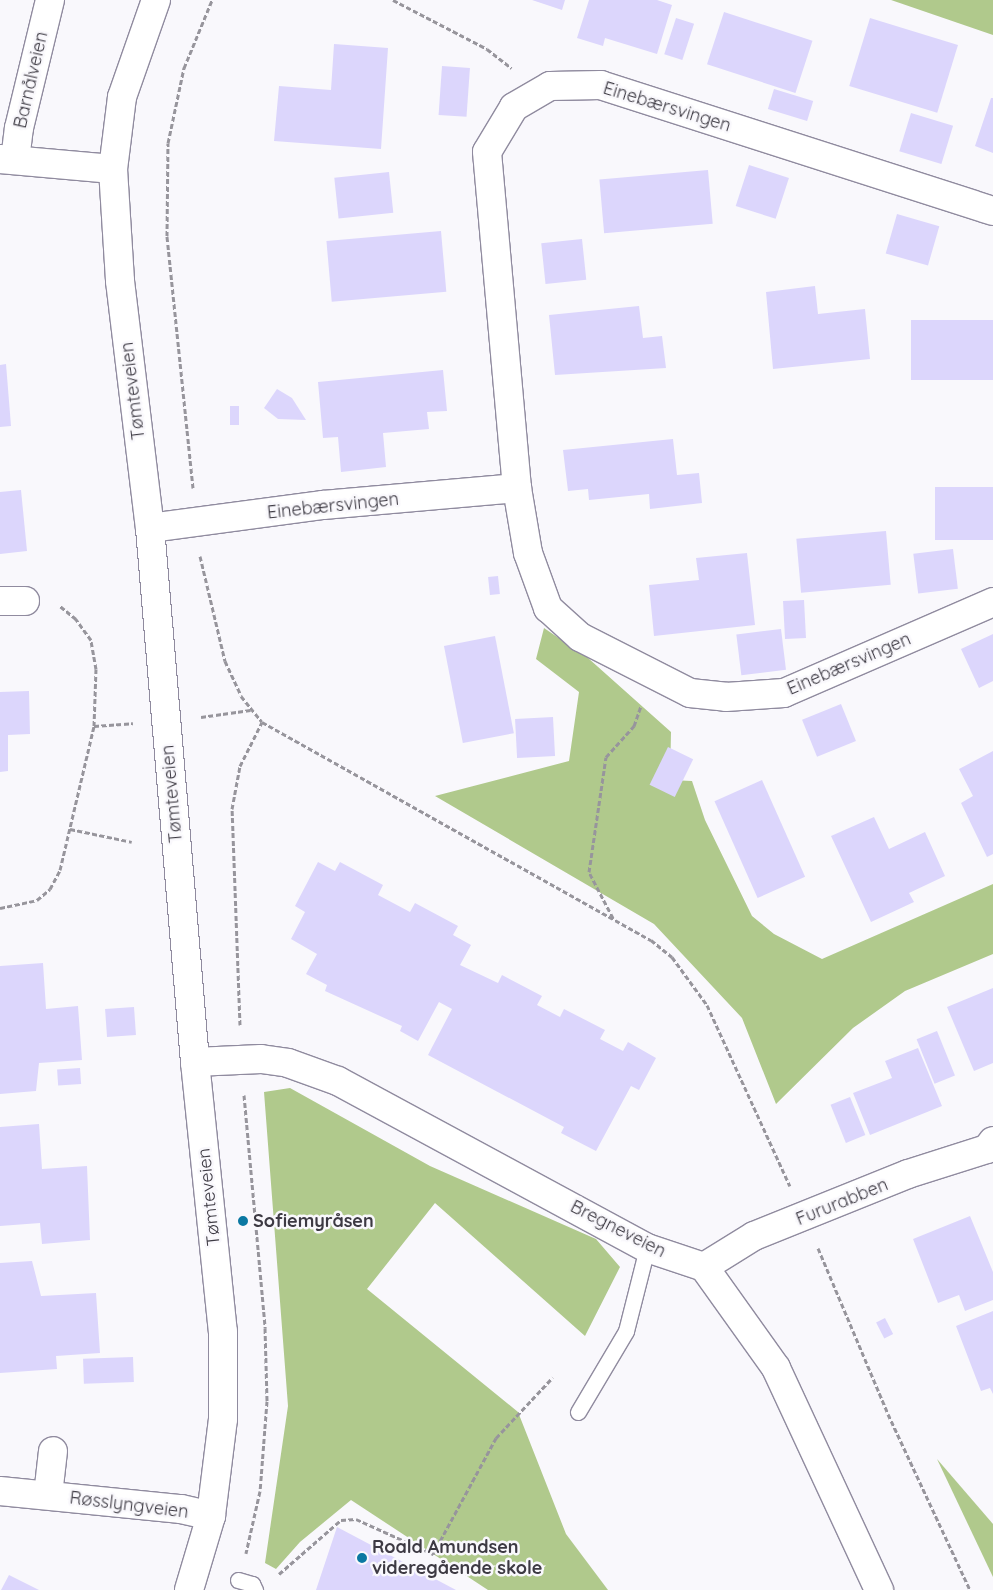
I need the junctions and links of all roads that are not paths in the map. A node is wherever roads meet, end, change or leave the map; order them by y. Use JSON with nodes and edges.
{"nodes":[{"id":1,"x":50,"y":0,"type":"edge"},
{"id":2,"x":156,"y":0,"type":"edge"},
{"id":3,"x":7,"y":160,"type":"edge"},
{"id":4,"x":113,"y":169,"type":"junction"},
{"id":5,"x":993,"y":211,"type":"edge"},
{"id":6,"x":517,"y":488,"type":"junction"},
{"id":7,"x":150,"y":528,"type":"junction"},
{"id":8,"x":993,"y":602,"type":"edge"},
{"id":9,"x":195,"y":1062,"type":"junction"},
{"id":10,"x":991,"y":1151,"type":"edge"},
{"id":11,"x":647,"y":1248,"type":"junction"},
{"id":12,"x":704,"y":1268,"type":"junction"},
{"id":13,"x":578,"y":1412,"type":"dead end"},
{"id":14,"x":53,"y":1451,"type":"dead end"},
{"id":15,"x":0,"y":1491,"type":"edge"},
{"id":16,"x":48,"y":1495,"type":"junction"},
{"id":17,"x":211,"y":1516,"type":"junction"},
{"id":18,"x":238,"y":1580,"type":"dead end"},
{"id":19,"x":188,"y":1590,"type":"edge"},
{"id":20,"x":255,"y":1590,"type":"edge"},
{"id":21,"x":880,"y":1590,"type":"edge"}],
"edges":[{"from":1,"to":3,"type":"street","name":"Barnålveien"},
{"from":2,"to":4,"type":"street","name":"Tømteveien"},
{"from":3,"to":4,"type":"street","name":"Barnålveien"},
{"from":4,"to":7,"type":"street","name":"Tømteveien"},
{"from":5,"to":6,"type":"street","name":"Einebærsvingen"},
{"from":6,"to":7,"type":"street","name":"Einebærsvingen"},
{"from":6,"to":8,"type":"street","name":"Einebærsvingen"},
{"from":7,"to":9,"type":"street","name":"Tømteveien"},
{"from":9,"to":11,"type":"street","name":"Bregneveien"},
{"from":9,"to":17,"type":"street","name":"Tømteveien"},
{"from":10,"to":12,"type":"street","name":"Fururabben"},
{"from":11,"to":12,"type":"street","name":"Bregneveien"},
{"from":11,"to":13,"type":"lane"},
{"from":12,"to":21,"type":"street"},
{"from":14,"to":16,"type":"street","name":"Røsslyngveien"},
{"from":15,"to":16,"type":"street","name":"Røsslyngveien"},
{"from":16,"to":17,"type":"street","name":"Røsslyngveien"},
{"from":17,"to":19,"type":"street","name":"Tømteveien"},
{"from":18,"to":20,"type":"lane"}]}
